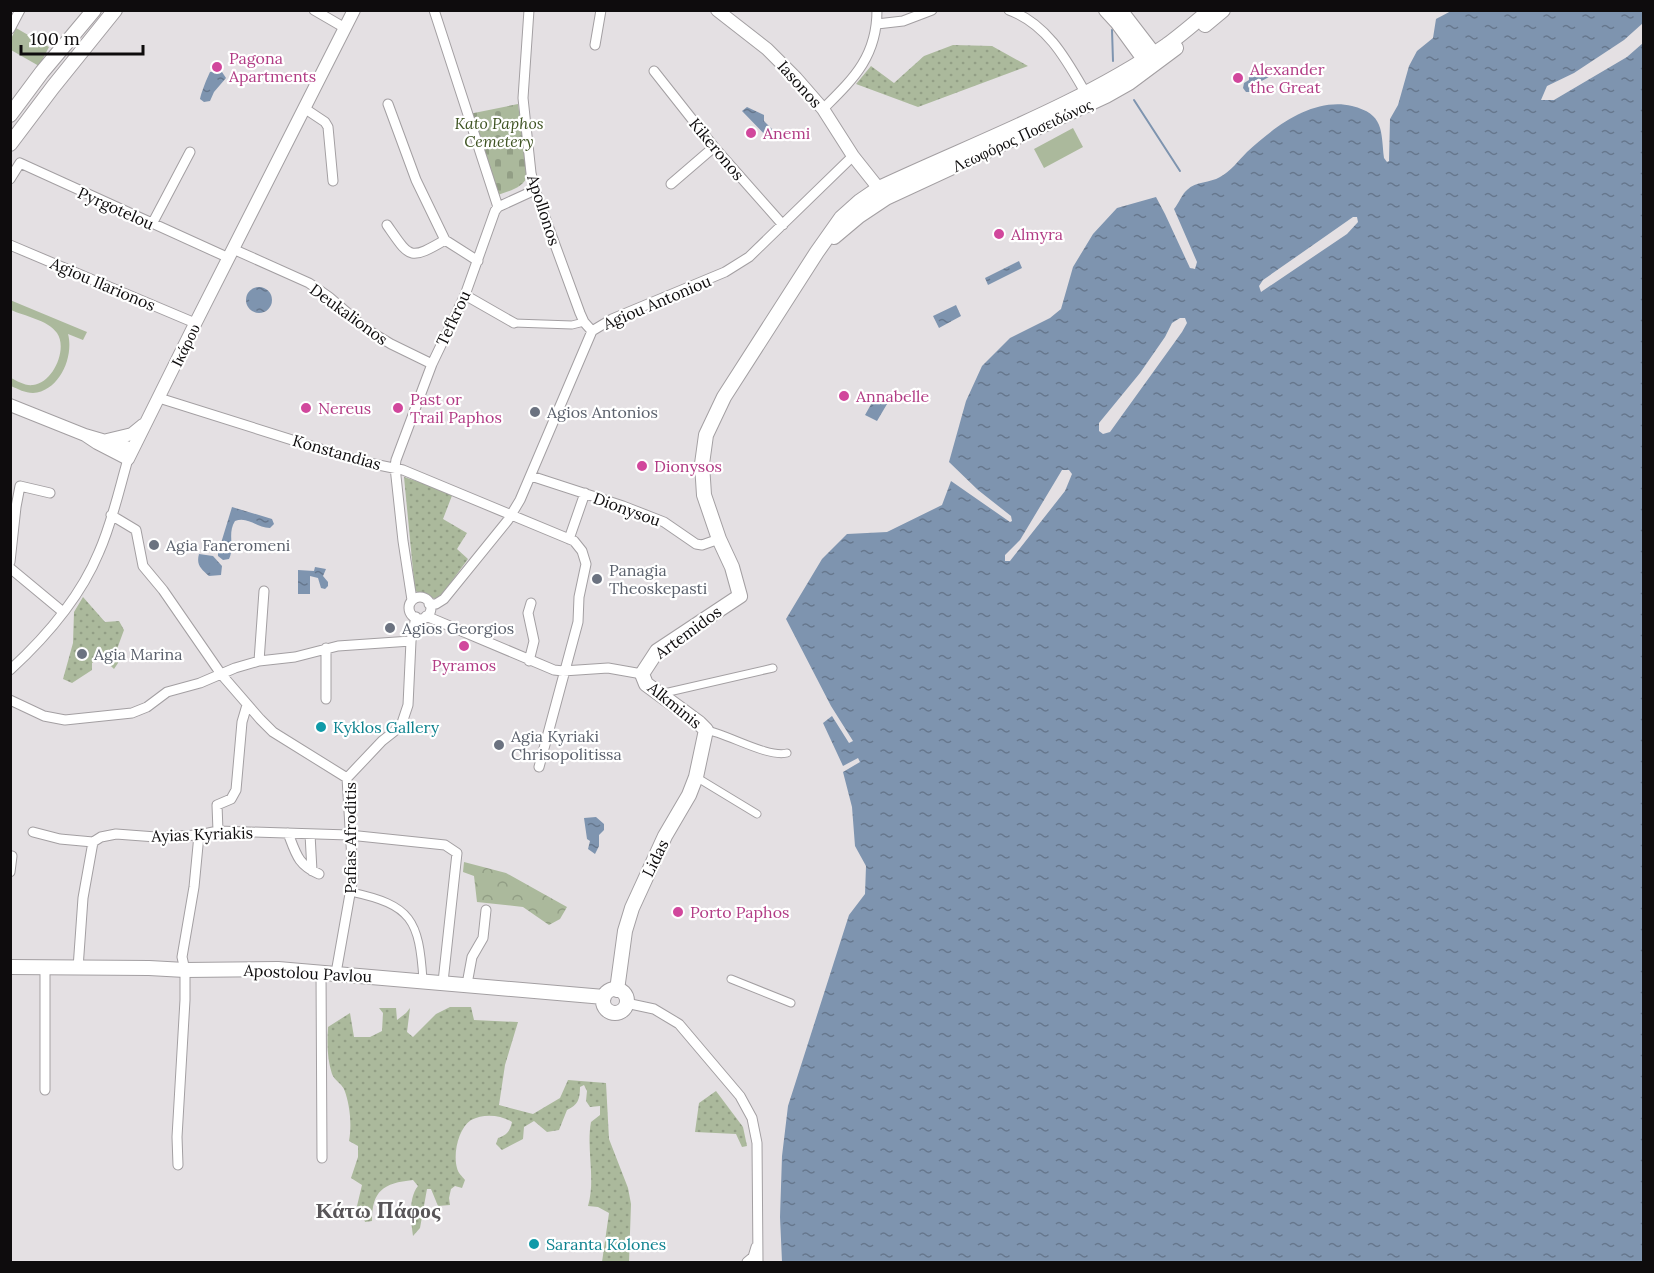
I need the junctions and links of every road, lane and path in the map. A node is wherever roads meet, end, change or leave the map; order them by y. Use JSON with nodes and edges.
{"nodes":[{"id":1,"x":20,"y":10,"type":"edge"},
{"id":2,"x":94,"y":10,"type":"edge"},
{"id":3,"x":115,"y":10,"type":"edge"},
{"id":4,"x":314,"y":10,"type":"edge"},
{"id":5,"x":354,"y":10,"type":"edge"},
{"id":6,"x":434,"y":10,"type":"edge"},
{"id":7,"x":528,"y":10,"type":"edge"},
{"id":8,"x":601,"y":10,"type":"edge"},
{"id":9,"x":717,"y":10,"type":"edge"},
{"id":10,"x":877,"y":10,"type":"edge"},
{"id":11,"x":932,"y":10,"type":"edge"},
{"id":12,"x":1009,"y":10,"type":"edge"},
{"id":13,"x":1106,"y":10,"type":"edge"},
{"id":14,"x":1120,"y":10,"type":"edge"},
{"id":15,"x":1210,"y":10,"type":"edge"},
{"id":16,"x":1223,"y":10,"type":"edge"},
{"id":17,"x":877,"y":24,"type":"junction"},
{"id":18,"x":345,"y":28,"type":"junction"},
{"id":19,"x":10,"y":29,"type":"edge"},
{"id":20,"x":595,"y":45,"type":"dead end"},
{"id":21,"x":1152,"y":60,"type":"junction"},
{"id":22,"x":654,"y":71,"type":"dead end"},
{"id":23,"x":1085,"y":92,"type":"junction"},
{"id":24,"x":388,"y":104,"type":"dead end"},
{"id":25,"x":304,"y":108,"type":"junction"},
{"id":26,"x":823,"y":109,"type":"junction"},
{"id":27,"x":10,"y":115,"type":"edge"},
{"id":28,"x":10,"y":144,"type":"edge"},
{"id":29,"x":714,"y":147,"type":"junction"},
{"id":30,"x":190,"y":152,"type":"dead end"},
{"id":31,"x":853,"y":156,"type":"junction"},
{"id":32,"x":10,"y":179,"type":"edge"},
{"id":33,"x":333,"y":181,"type":"dead end"},
{"id":34,"x":671,"y":184,"type":"dead end"},
{"id":35,"x":535,"y":190,"type":"junction"},
{"id":36,"x":879,"y":195,"type":"junction"},
{"id":37,"x":498,"y":207,"type":"junction"},
{"id":38,"x":152,"y":224,"type":"junction"},
{"id":39,"x":387,"y":225,"type":"dead end"},
{"id":40,"x":783,"y":225,"type":"junction"},
{"id":41,"x":445,"y":240,"type":"junction"},
{"id":42,"x":10,"y":245,"type":"edge"},
{"id":43,"x":231,"y":253,"type":"junction"},
{"id":44,"x":478,"y":261,"type":"junction"},
{"id":45,"x":465,"y":295,"type":"junction"},
{"id":46,"x":584,"y":322,"type":"junction"},
{"id":47,"x":195,"y":323,"type":"junction"},
{"id":48,"x":514,"y":323,"type":"joint"},
{"id":49,"x":592,"y":331,"type":"junction"},
{"id":50,"x":432,"y":364,"type":"junction"},
{"id":51,"x":159,"y":398,"type":"junction"},
{"id":52,"x":10,"y":405,"type":"edge"},
{"id":53,"x":146,"y":423,"type":"junction"},
{"id":54,"x":86,"y":435,"type":"junction"},
{"id":55,"x":106,"y":440,"type":"junction"},
{"id":56,"x":131,"y":454,"type":"junction"},
{"id":57,"x":395,"y":467,"type":"junction"},
{"id":58,"x":531,"y":476,"type":"junction"},
{"id":59,"x":50,"y":493,"type":"dead end"},
{"id":60,"x":585,"y":493,"type":"junction"},
{"id":61,"x":111,"y":515,"type":"junction"},
{"id":62,"x":511,"y":515,"type":"junction"},
{"id":63,"x":569,"y":539,"type":"junction"},
{"id":64,"x":719,"y":539,"type":"junction"},
{"id":65,"x":10,"y":562,"type":"edge"},
{"id":66,"x":10,"y":568,"type":"edge"},
{"id":67,"x":264,"y":591,"type":"dead end"},
{"id":68,"x":740,"y":596,"type":"joint"},
{"id":69,"x":412,"y":600,"type":"junction"},
{"id":70,"x":531,"y":603,"type":"dead end"},
{"id":71,"x":429,"y":604,"type":"junction"},
{"id":72,"x":63,"y":612,"type":"junction"},
{"id":73,"x":426,"y":616,"type":"junction"},
{"id":74,"x":416,"y":617,"type":"junction"},
{"id":75,"x":411,"y":641,"type":"junction"},
{"id":76,"x":326,"y":648,"type":"junction"},
{"id":77,"x":259,"y":661,"type":"junction"},
{"id":78,"x":529,"y":661,"type":"junction"},
{"id":79,"x":773,"y":668,"type":"dead end"},
{"id":80,"x":10,"y":670,"type":"edge"},
{"id":81,"x":563,"y":671,"type":"junction"},
{"id":82,"x":221,"y":674,"type":"junction"},
{"id":83,"x":642,"y":674,"type":"junction"},
{"id":84,"x":660,"y":694,"type":"junction"},
{"id":85,"x":326,"y":699,"type":"dead end"},
{"id":86,"x":10,"y":700,"type":"edge"},
{"id":87,"x":247,"y":705,"type":"junction"},
{"id":88,"x":706,"y":730,"type":"junction"},
{"id":89,"x":787,"y":753,"type":"dead end"},
{"id":90,"x":539,"y":767,"type":"dead end"},
{"id":91,"x":696,"y":777,"type":"junction"},
{"id":92,"x":347,"y":778,"type":"junction"},
{"id":93,"x":757,"y":814,"type":"dead end"},
{"id":94,"x":218,"y":831,"type":"junction"},
{"id":95,"x":33,"y":832,"type":"dead end"},
{"id":96,"x":288,"y":833,"type":"junction"},
{"id":97,"x":310,"y":834,"type":"junction"},
{"id":98,"x":199,"y":835,"type":"junction"},
{"id":99,"x":349,"y":836,"type":"junction"},
{"id":100,"x":93,"y":842,"type":"junction"},
{"id":101,"x":12,"y":856,"type":"edge"},
{"id":102,"x":10,"y":872,"type":"edge"},
{"id":103,"x":351,"y":892,"type":"junction"},
{"id":104,"x":486,"y":910,"type":"dead end"},
{"id":105,"x":10,"y":967,"type":"edge"},
{"id":106,"x":45,"y":967,"type":"junction"},
{"id":107,"x":78,"y":968,"type":"junction"},
{"id":108,"x":184,"y":970,"type":"junction"},
{"id":109,"x":321,"y":971,"type":"junction"},
{"id":110,"x":336,"y":972,"type":"junction"},
{"id":111,"x":731,"y":979,"type":"dead end"},
{"id":112,"x":423,"y":980,"type":"junction"},
{"id":113,"x":443,"y":982,"type":"junction"},
{"id":114,"x":467,"y":984,"type":"junction"},
{"id":115,"x":617,"y":990,"type":"junction"},
{"id":116,"x":604,"y":997,"type":"junction"},
{"id":117,"x":626,"y":1003,"type":"junction"},
{"id":118,"x":791,"y":1003,"type":"dead end"},
{"id":119,"x":45,"y":1090,"type":"dead end"},
{"id":120,"x":322,"y":1158,"type":"dead end"},
{"id":121,"x":178,"y":1165,"type":"dead end"},
{"id":122,"x":759,"y":1242,"type":"junction"},
{"id":123,"x":747,"y":1263,"type":"edge"},
{"id":124,"x":758,"y":1263,"type":"edge"}],
"edges":[{"from":1,"to":19,"type":"street"},
{"from":2,"to":27,"type":"main road"},
{"from":3,"to":28,"type":"main road"},
{"from":4,"to":18,"type":"street"},
{"from":5,"to":18,"type":"street","name":"Ικάρου"},
{"from":6,"to":37,"type":"street"},
{"from":7,"to":35,"type":"street","name":"Apollonos"},
{"from":8,"to":20,"type":"street"},
{"from":9,"to":26,"type":"street","name":"Iasonos"},
{"from":10,"to":17,"type":"street"},
{"from":11,"to":17,"type":"street"},
{"from":12,"to":23,"type":"street"},
{"from":13,"to":21,"type":"main road"},
{"from":14,"to":21,"type":"main road"},
{"from":15,"to":21,"type":"main road","name":"Λεωφόρος Ποσειδώνος"},
{"from":16,"to":21,"type":"main road","name":"Λεωφόρος Ποσειδώνος"},
{"from":17,"to":26,"type":"street"},
{"from":18,"to":25,"type":"street","name":"Ικάρου"},
{"from":21,"to":23,"type":"main road","name":"Λεωφόρος Ποσειδώνος"},
{"from":21,"to":36,"type":"main road","name":"Λεωφόρος Ποσειδώνος"},
{"from":22,"to":29,"type":"street","name":"Kikeronos"},
{"from":23,"to":36,"type":"main road","name":"Λεωφόρος Ποσειδώνος"},
{"from":24,"to":41,"type":"street"},
{"from":25,"to":33,"type":"street"},
{"from":25,"to":43,"type":"street","name":"Ικάρου"},
{"from":26,"to":31,"type":"street","name":"Iasonos"},
{"from":29,"to":34,"type":"street"},
{"from":29,"to":40,"type":"street","name":"Kikeronos"},
{"from":30,"to":38,"type":"street"},
{"from":31,"to":36,"type":"street","name":"Iasonos"},
{"from":31,"to":40,"type":"street","name":"Agiou Antoniou"},
{"from":32,"to":38,"type":"street","name":"Pyrgotelou"},
{"from":35,"to":37,"type":"street"},
{"from":35,"to":46,"type":"street","name":"Apollonos"},
{"from":36,"to":64,"type":"main road","name":"Λεωφόρος Ποσειδώνος"},
{"from":37,"to":44,"type":"street","name":"Tefkrou"},
{"from":38,"to":43,"type":"street","name":"Pyrgotelou"},
{"from":39,"to":41,"type":"street"},
{"from":40,"to":49,"type":"street","name":"Agiou Antoniou"},
{"from":41,"to":44,"type":"street"},
{"from":42,"to":47,"type":"street","name":"Agiou Ilarionos"},
{"from":43,"to":47,"type":"street","name":"Ικάρου"},
{"from":43,"to":50,"type":"street","name":"Deukalionos"},
{"from":44,"to":45,"type":"street","name":"Tefkrou"},
{"from":45,"to":48,"type":"street"},
{"from":45,"to":50,"type":"street","name":"Tefkrou"},
{"from":46,"to":48,"type":"street"},
{"from":46,"to":49,"type":"street","name":"Apollonos"},
{"from":47,"to":51,"type":"street","name":"Ικάρου"},
{"from":49,"to":58,"type":"street","name":"Agiou Antoniou"},
{"from":50,"to":57,"type":"street","name":"Tefkrou"},
{"from":51,"to":53,"type":"street","name":"Ικάρου"},
{"from":51,"to":57,"type":"street","name":"Konstandias"},
{"from":52,"to":54,"type":"street"},
{"from":53,"to":55,"type":"street"},
{"from":53,"to":56,"type":"street","name":"Ικάρου"},
{"from":54,"to":55,"type":"street"},
{"from":54,"to":56,"type":"street"},
{"from":55,"to":56,"type":"street"},
{"from":56,"to":61,"type":"street","name":"Ικάρου"},
{"from":57,"to":62,"type":"street","name":"Konstandias"},
{"from":57,"to":69,"type":"street"},
{"from":58,"to":60,"type":"street","name":"Dionysou"},
{"from":58,"to":62,"type":"street","name":"Agiou Antoniou"},
{"from":59,"to":65,"type":"street"},
{"from":60,"to":63,"type":"street"},
{"from":60,"to":64,"type":"street","name":"Dionysou"},
{"from":61,"to":72,"type":"street","name":"Ικάρου"},
{"from":61,"to":82,"type":"street"},
{"from":62,"to":63,"type":"street","name":"Konstandias"},
{"from":62,"to":71,"type":"street","name":"Agiou Antoniou"},
{"from":63,"to":81,"type":"street"},
{"from":64,"to":68,"type":"main road","name":"Λεωφόρος Ποσειδώνος"},
{"from":66,"to":72,"type":"street"},
{"from":67,"to":77,"type":"street"},
{"from":68,"to":83,"type":"main road","name":"Artemidos"},
{"from":69,"to":71,"type":"street"},
{"from":69,"to":74,"type":"street"},
{"from":70,"to":78,"type":"street"},
{"from":71,"to":73,"type":"street"},
{"from":72,"to":80,"type":"street","name":"Ικάρου"},
{"from":73,"to":74,"type":"street"},
{"from":73,"to":78,"type":"street"},
{"from":74,"to":75,"type":"street","name":"Pafias Afroditis"},
{"from":75,"to":76,"type":"street"},
{"from":75,"to":92,"type":"street","name":"Pafias Afroditis"},
{"from":76,"to":77,"type":"street"},
{"from":76,"to":85,"type":"street"},
{"from":77,"to":82,"type":"street"},
{"from":78,"to":81,"type":"street"},
{"from":79,"to":84,"type":"street"},
{"from":81,"to":83,"type":"street","name":"Alkminis"},
{"from":81,"to":90,"type":"street"},
{"from":82,"to":86,"type":"street"},
{"from":82,"to":87,"type":"street"},
{"from":83,"to":84,"type":"main road","name":"Alkminis"},
{"from":84,"to":88,"type":"main road","name":"Alkminis"},
{"from":87,"to":92,"type":"street"},
{"from":87,"to":94,"type":"street"},
{"from":88,"to":89,"type":"street","name":"Alkminis"},
{"from":88,"to":91,"type":"main road","name":"Lidas"},
{"from":91,"to":93,"type":"street"},
{"from":91,"to":115,"type":"main road","name":"Lidas"},
{"from":92,"to":99,"type":"street","name":"Pafias Afroditis"},
{"from":94,"to":96,"type":"street","name":"Ayias Kyriakis"},
{"from":94,"to":98,"type":"street","name":"Ayias Kyriakis"},
{"from":95,"to":100,"type":"street","name":"Ayias Kyriakis"},
{"from":96,"to":97,"type":"street","name":"Ayias Kyriakis"},
{"from":96,"to":97,"type":"street"},
{"from":97,"to":99,"type":"street","name":"Ayias Kyriakis"},
{"from":98,"to":100,"type":"street","name":"Ayias Kyriakis"},
{"from":98,"to":108,"type":"street"},
{"from":99,"to":103,"type":"street","name":"Pafias Afroditis"},
{"from":99,"to":113,"type":"street","name":"Ayias Kyriakis"},
{"from":100,"to":107,"type":"street"},
{"from":101,"to":102,"type":"street"},
{"from":103,"to":110,"type":"street","name":"Pafias Afroditis"},
{"from":103,"to":112,"type":"street"},
{"from":104,"to":114,"type":"street"},
{"from":105,"to":106,"type":"main road","name":"Apostolou Pavlou"},
{"from":106,"to":107,"type":"main road","name":"Apostolou Pavlou"},
{"from":106,"to":119,"type":"street"},
{"from":107,"to":108,"type":"main road","name":"Apostolou Pavlou"},
{"from":108,"to":109,"type":"main road","name":"Apostolou Pavlou"},
{"from":108,"to":121,"type":"street"},
{"from":109,"to":110,"type":"main road","name":"Apostolou Pavlou"},
{"from":109,"to":120,"type":"street"},
{"from":110,"to":112,"type":"main road","name":"Apostolou Pavlou"},
{"from":111,"to":118,"type":"street"},
{"from":112,"to":113,"type":"main road","name":"Apostolou Pavlou"},
{"from":113,"to":114,"type":"main road","name":"Apostolou Pavlou"},
{"from":114,"to":116,"type":"main road","name":"Apostolou Pavlou"},
{"from":115,"to":116,"type":"main road"},
{"from":115,"to":117,"type":"main road"},
{"from":116,"to":117,"type":"main road"},
{"from":117,"to":122,"type":"street"},
{"from":122,"to":123,"type":"street"},
{"from":122,"to":124,"type":"street"}]}
